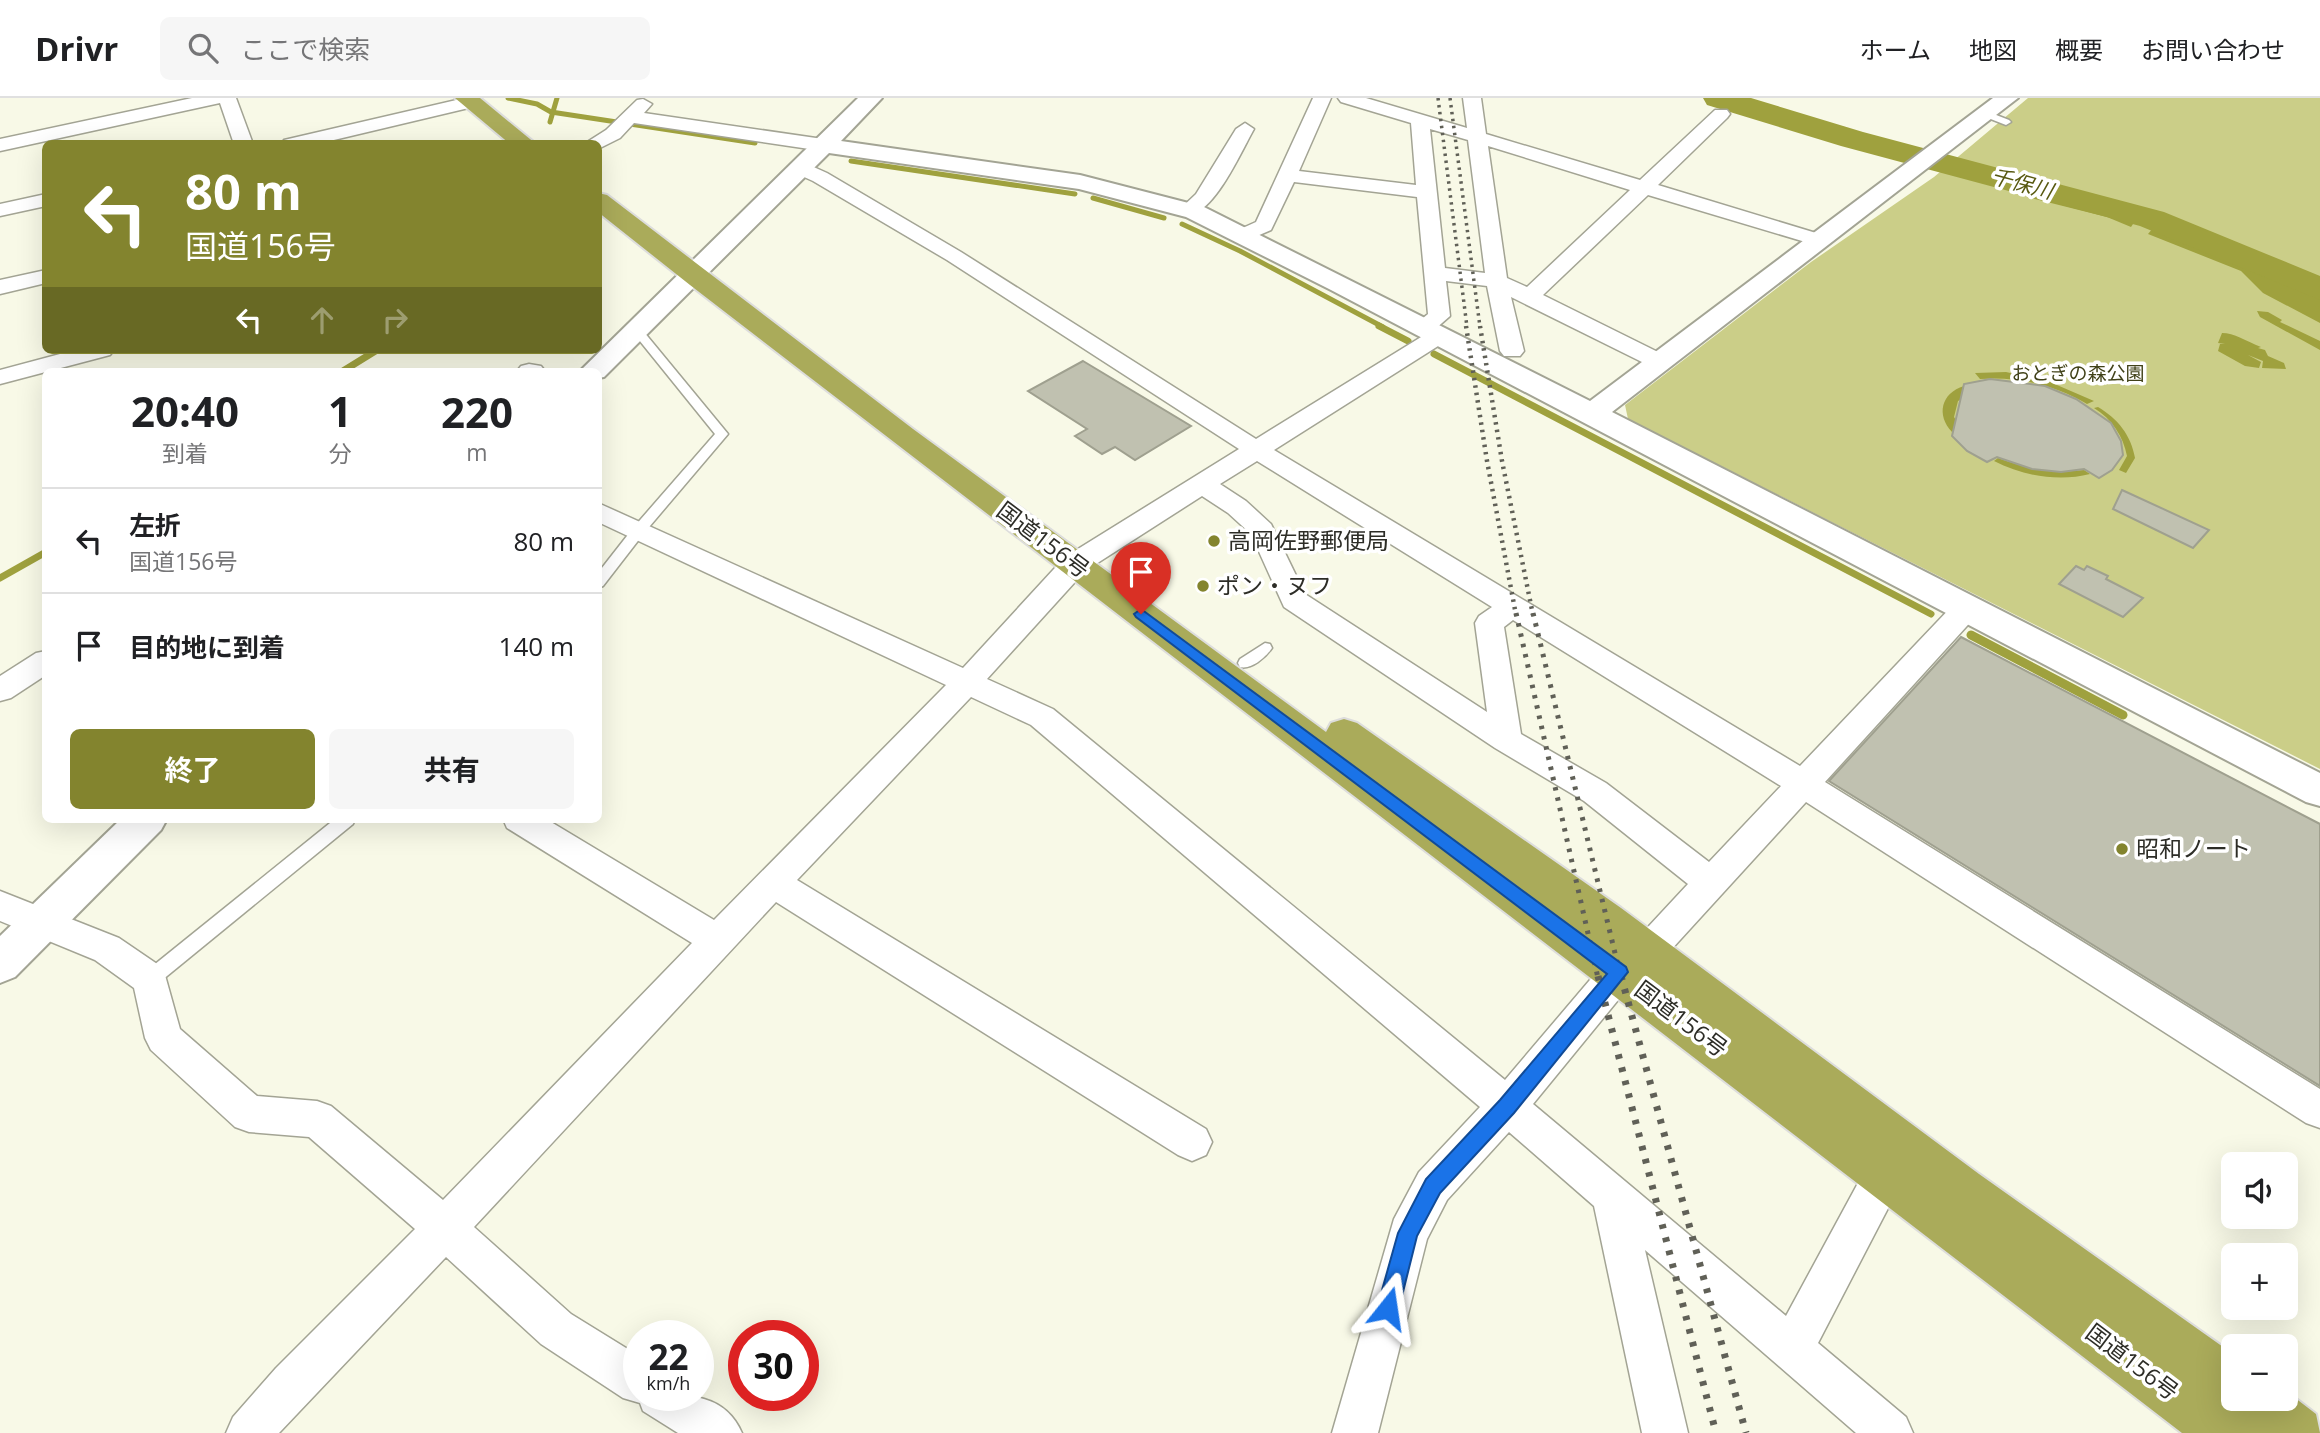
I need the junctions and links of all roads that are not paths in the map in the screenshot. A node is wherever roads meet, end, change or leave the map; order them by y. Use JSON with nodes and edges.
{"nodes":[{"id":1,"x":217,"y":98,"type":"edge"},
{"id":2,"x":227,"y":98,"type":"edge"},
{"id":3,"x":650,"y":98,"type":"edge"},
{"id":4,"x":871,"y":98,"type":"edge"},
{"id":5,"x":1322,"y":98,"type":"edge"},
{"id":6,"x":1348,"y":98,"type":"edge"},
{"id":7,"x":1472,"y":98,"type":"edge"},
{"id":8,"x":2007,"y":98,"type":"edge"},
{"id":9,"x":476,"y":99,"type":"edge"},
{"id":10,"x":1721,"y":114,"type":"dead end"},
{"id":11,"x":630,"y":117,"type":"junction"},
{"id":12,"x":1420,"y":119,"type":"junction"},
{"id":13,"x":1245,"y":129,"type":"dead end"},
{"id":14,"x":1476,"y":136,"type":"junction"},
{"id":15,"x":243,"y":140,"type":"edge"},
{"id":16,"x":307,"y":140,"type":"edge"},
{"id":17,"x":521,"y":140,"type":"edge"},
{"id":18,"x":542,"y":140,"type":"edge"},
{"id":19,"x":601,"y":140,"type":"edge"},
{"id":20,"x":0,"y":145,"type":"edge"},
{"id":21,"x":823,"y":145,"type":"junction"},
{"id":22,"x":800,"y":168,"type":"junction"},
{"id":23,"x":1287,"y":175,"type":"junction"},
{"id":24,"x":602,"y":181,"type":"edge"},
{"id":25,"x":1643,"y":188,"type":"junction"},
{"id":26,"x":1426,"y":192,"type":"junction"},
{"id":27,"x":42,"y":201,"type":"edge"},
{"id":28,"x":604,"y":210,"type":"edge"},
{"id":29,"x":0,"y":211,"type":"edge"},
{"id":30,"x":1188,"y":211,"type":"junction"},
{"id":31,"x":1243,"y":235,"type":"junction"},
{"id":32,"x":1819,"y":240,"type":"junction"},
{"id":33,"x":698,"y":267,"type":"junction"},
{"id":34,"x":1436,"y":274,"type":"junction"},
{"id":35,"x":42,"y":277,"type":"edge"},
{"id":36,"x":1497,"y":281,"type":"junction"},
{"id":37,"x":0,"y":287,"type":"edge"},
{"id":38,"x":1529,"y":297,"type":"junction"},
{"id":39,"x":635,"y":328,"type":"junction"},
{"id":40,"x":1430,"y":332,"type":"junction"},
{"id":41,"x":1512,"y":351,"type":"dead end"},
{"id":42,"x":87,"y":354,"type":"edge"},
{"id":43,"x":1660,"y":362,"type":"junction"},
{"id":44,"x":597,"y":368,"type":"edge"},
{"id":45,"x":0,"y":377,"type":"edge"},
{"id":46,"x":1590,"y":415,"type":"junction"},
{"id":47,"x":1257,"y":450,"type":"junction"},
{"id":48,"x":1202,"y":484,"type":"junction"},
{"id":49,"x":602,"y":513,"type":"edge"},
{"id":50,"x":639,"y":530,"type":"junction"},
{"id":51,"x":1087,"y":557,"type":"junction"},
{"id":52,"x":602,"y":578,"type":"edge"},
{"id":53,"x":1512,"y":606,"type":"junction"},
{"id":54,"x":1966,"y":609,"type":"junction"},
{"id":55,"x":42,"y":664,"type":"edge"},
{"id":56,"x":967,"y":682,"type":"junction"},
{"id":57,"x":0,"y":690,"type":"edge"},
{"id":58,"x":1507,"y":740,"type":"junction"},
{"id":59,"x":1805,"y":785,"type":"junction"},
{"id":60,"x":2320,"y":791,"type":"edge"},
{"id":61,"x":143,"y":823,"type":"edge"},
{"id":62,"x":342,"y":823,"type":"edge"},
{"id":63,"x":526,"y":823,"type":"edge"},
{"id":64,"x":774,"y":883,"type":"junction"},
{"id":65,"x":1711,"y":883,"type":"junction"},
{"id":66,"x":0,"y":906,"type":"edge"},
{"id":67,"x":43,"y":923,"type":"junction"},
{"id":68,"x":717,"y":940,"type":"junction"},
{"id":69,"x":1633,"y":962,"type":"junction"},
{"id":70,"x":0,"y":964,"type":"edge"},
{"id":71,"x":150,"y":979,"type":"junction"},
{"id":72,"x":1507,"y":1106,"type":"junction"},
{"id":73,"x":2320,"y":1110,"type":"edge"},
{"id":74,"x":1192,"y":1142,"type":"dead end"},
{"id":75,"x":1884,"y":1175,"type":"junction"},
{"id":76,"x":1612,"y":1196,"type":"junction"},
{"id":77,"x":445,"y":1228,"type":"junction"},
{"id":78,"x":1792,"y":1349,"type":"junction"},
{"id":79,"x":623,"y":1372,"type":"edge"},
{"id":80,"x":2221,"y":1378,"type":"edge"},
{"id":81,"x":684,"y":1411,"type":"edge"},
{"id":82,"x":2267,"y":1411,"type":"edge"},
{"id":83,"x":249,"y":1433,"type":"edge"},
{"id":84,"x":719,"y":1433,"type":"edge"},
{"id":85,"x":1355,"y":1433,"type":"edge"},
{"id":86,"x":1665,"y":1433,"type":"edge"},
{"id":87,"x":1890,"y":1433,"type":"edge"},
{"id":88,"x":2227,"y":1433,"type":"edge"},
{"id":89,"x":2297,"y":1433,"type":"edge"}],
"edges":[{"from":1,"to":20,"type":"street"},
{"from":2,"to":15,"type":"street"},
{"from":3,"to":11,"type":"street"},
{"from":4,"to":21,"type":"street"},
{"from":5,"to":23,"type":"street"},
{"from":6,"to":12,"type":"street"},
{"from":7,"to":14,"type":"street"},
{"from":8,"to":32,"type":"street"},
{"from":9,"to":16,"type":"street"},
{"from":9,"to":17,"type":"highway"},
{"from":9,"to":18,"type":"highway"},
{"from":10,"to":25,"type":"street"},
{"from":11,"to":19,"type":"street"},
{"from":11,"to":21,"type":"street"},
{"from":12,"to":14,"type":"street"},
{"from":12,"to":26,"type":"street"},
{"from":13,"to":30,"type":"street"},
{"from":14,"to":25,"type":"street"},
{"from":14,"to":36,"type":"street"},
{"from":21,"to":22,"type":"street"},
{"from":21,"to":30,"type":"street"},
{"from":22,"to":33,"type":"street"},
{"from":22,"to":47,"type":"street"},
{"from":23,"to":26,"type":"street"},
{"from":23,"to":31,"type":"street"},
{"from":24,"to":33,"type":"highway","name":"国道156号"},
{"from":25,"to":32,"type":"street"},
{"from":25,"to":38,"type":"street"},
{"from":26,"to":34,"type":"street"},
{"from":27,"to":29,"type":"street"},
{"from":28,"to":33,"type":"highway","name":"国道156号"},
{"from":30,"to":31,"type":"street"},
{"from":31,"to":40,"type":"street"},
{"from":32,"to":43,"type":"street"},
{"from":33,"to":39,"type":"street"},
{"from":33,"to":51,"type":"highway","name":"国道156号"},
{"from":34,"to":36,"type":"street"},
{"from":34,"to":40,"type":"street"},
{"from":35,"to":37,"type":"street"},
{"from":36,"to":38,"type":"street"},
{"from":36,"to":41,"type":"street"},
{"from":38,"to":43,"type":"street"},
{"from":39,"to":44,"type":"street"},
{"from":39,"to":50,"type":"lane"},
{"from":40,"to":46,"type":"street"},
{"from":40,"to":47,"type":"street"},
{"from":42,"to":45,"type":"street"},
{"from":43,"to":46,"type":"street"},
{"from":46,"to":54,"type":"street"},
{"from":47,"to":48,"type":"street"},
{"from":47,"to":53,"type":"street"},
{"from":48,"to":51,"type":"street"},
{"from":48,"to":58,"type":"street"},
{"from":49,"to":50,"type":"street"},
{"from":50,"to":52,"type":"lane"},
{"from":50,"to":56,"type":"street"},
{"from":51,"to":56,"type":"street"},
{"from":51,"to":69,"type":"highway","name":"国道156号"},
{"from":51,"to":69,"type":"highway","name":"国道156号"},
{"from":53,"to":58,"type":"street"},
{"from":53,"to":59,"type":"street"},
{"from":54,"to":59,"type":"street"},
{"from":54,"to":60,"type":"street"},
{"from":55,"to":57,"type":"street"},
{"from":56,"to":64,"type":"street"},
{"from":56,"to":72,"type":"street"},
{"from":58,"to":65,"type":"street"},
{"from":59,"to":65,"type":"street"},
{"from":59,"to":73,"type":"street"},
{"from":61,"to":67,"type":"street"},
{"from":62,"to":71,"type":"lane"},
{"from":63,"to":68,"type":"street"},
{"from":64,"to":68,"type":"street"},
{"from":64,"to":74,"type":"street"},
{"from":65,"to":69,"type":"street"},
{"from":66,"to":67,"type":"street"},
{"from":67,"to":70,"type":"street"},
{"from":67,"to":71,"type":"street"},
{"from":68,"to":77,"type":"street"},
{"from":69,"to":72,"type":"street"},
{"from":69,"to":75,"type":"highway","name":"国道156号"},
{"from":69,"to":80,"type":"highway","name":"国道156号"},
{"from":71,"to":77,"type":"street"},
{"from":72,"to":76,"type":"street"},
{"from":72,"to":85,"type":"street"},
{"from":75,"to":78,"type":"street"},
{"from":75,"to":88,"type":"highway","name":"国道156号"},
{"from":76,"to":78,"type":"street"},
{"from":76,"to":86,"type":"street"},
{"from":77,"to":79,"type":"street"},
{"from":77,"to":83,"type":"street"},
{"from":78,"to":87,"type":"street"},
{"from":81,"to":84,"type":"street"},
{"from":82,"to":89,"type":"highway"}]}
